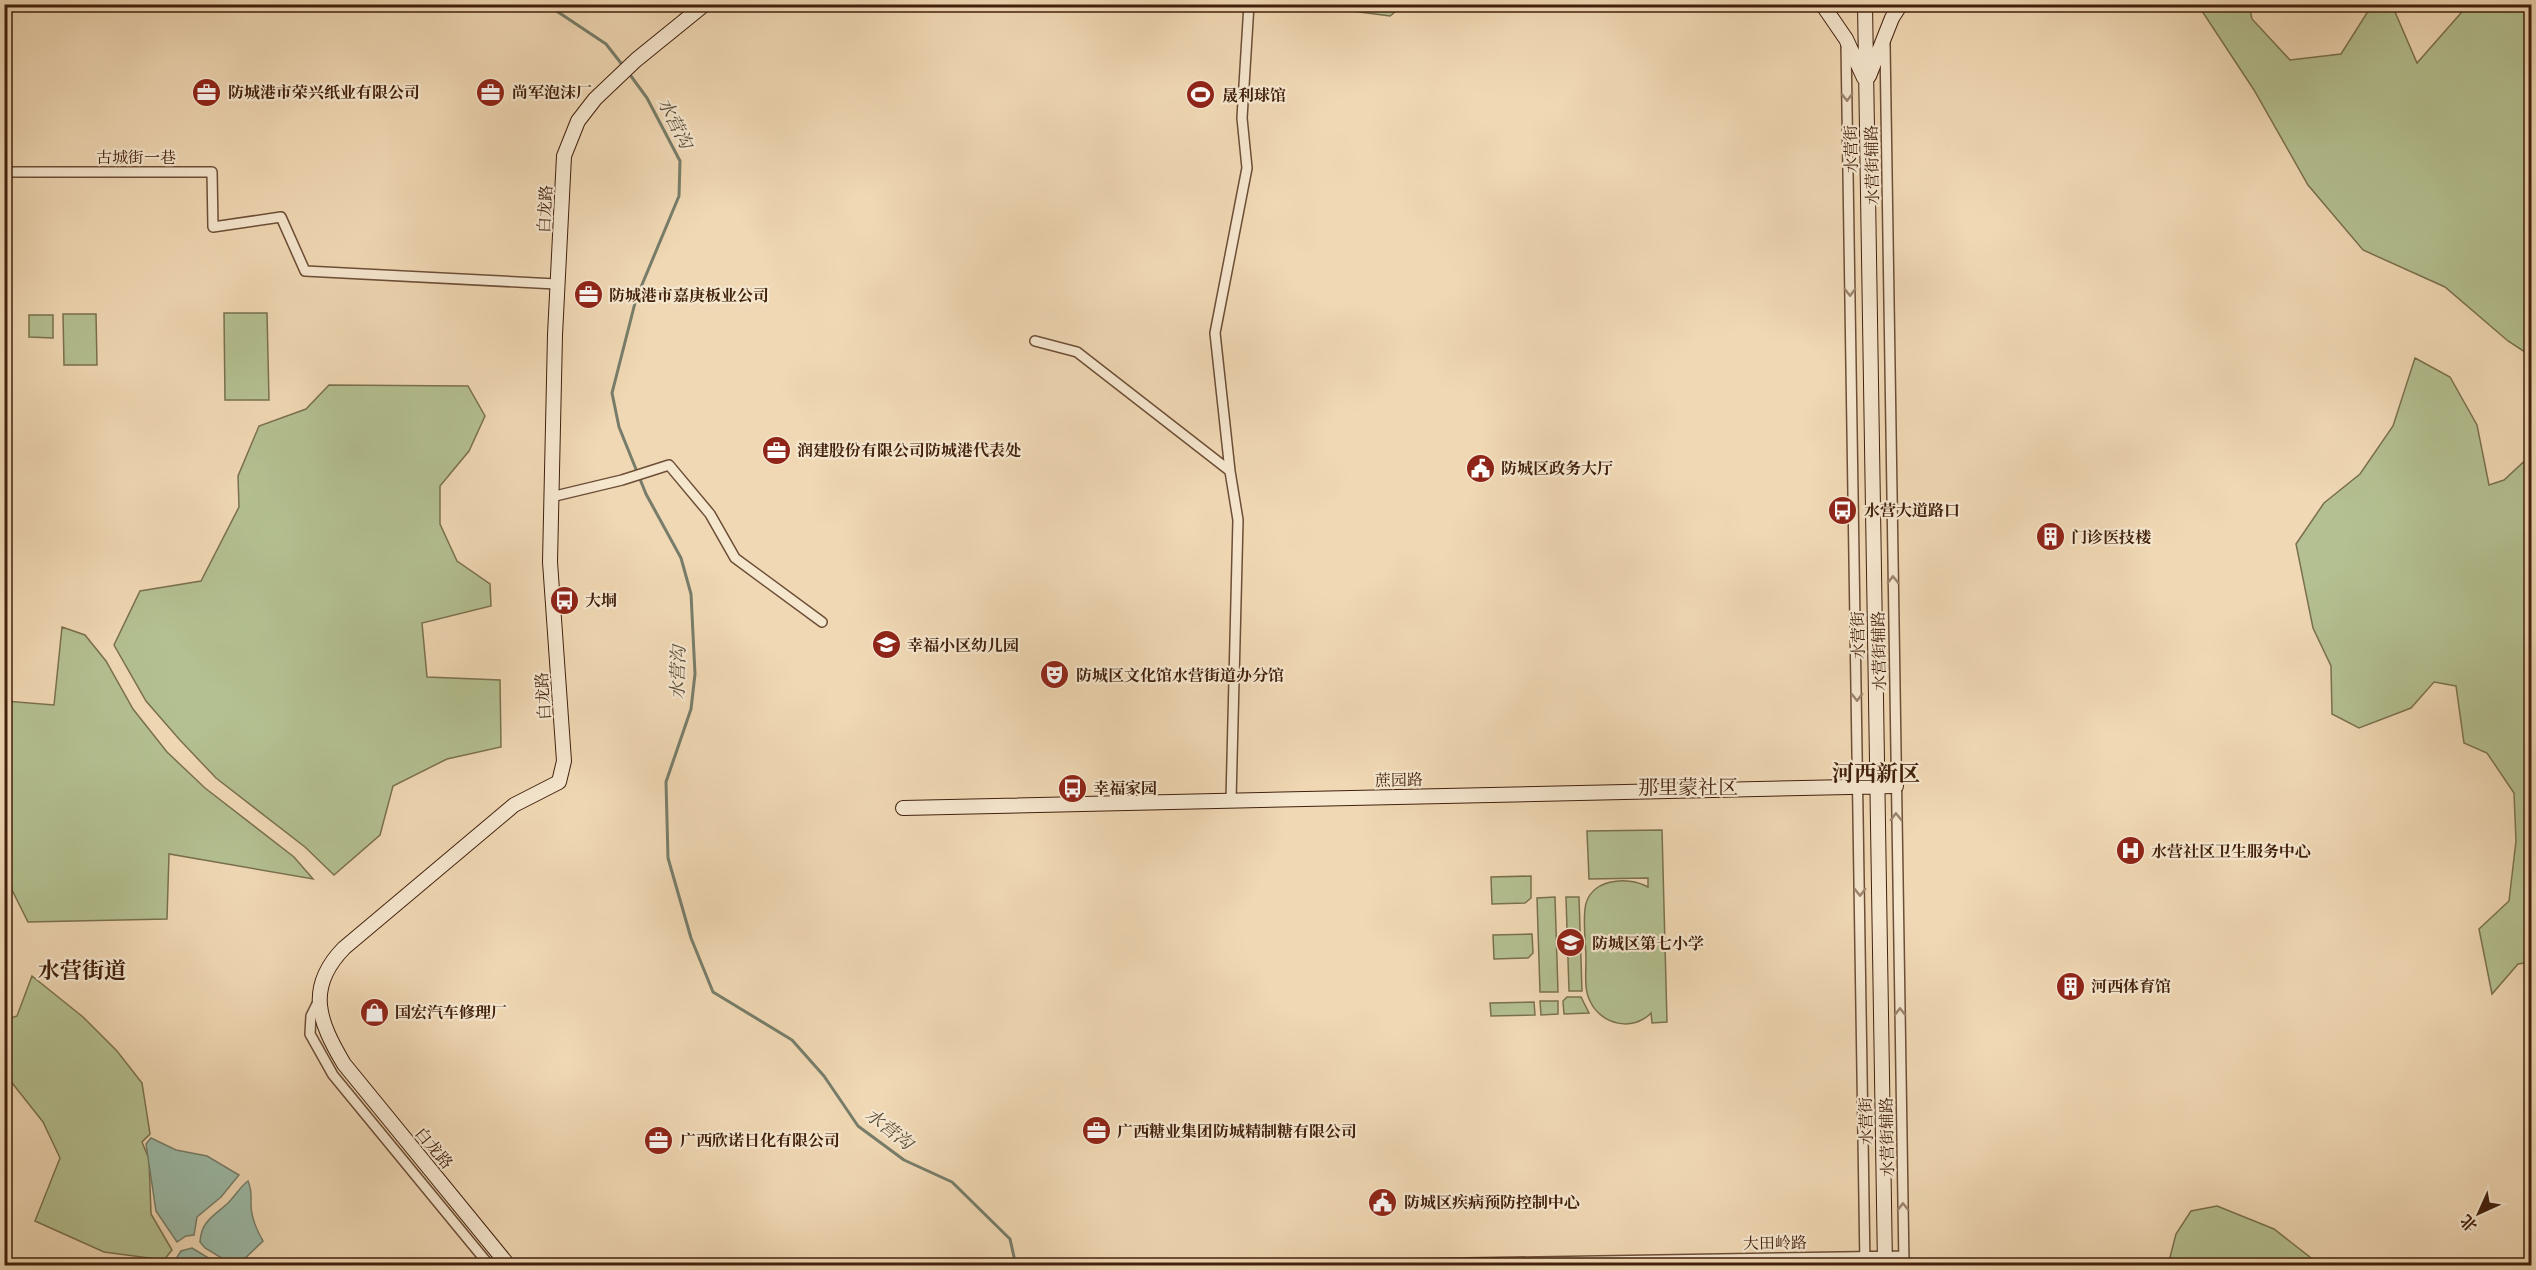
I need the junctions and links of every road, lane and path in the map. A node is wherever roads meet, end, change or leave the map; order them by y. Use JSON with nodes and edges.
{"nodes":[{"id":1,"x":705,"y":4,"type":"edge"},
{"id":2,"x":1249,"y":4,"type":"edge"},
{"id":3,"x":1822,"y":4,"type":"edge"},
{"id":4,"x":1865,"y":4,"type":"edge"},
{"id":5,"x":1901,"y":4,"type":"edge"},
{"id":6,"x":1885,"y":36,"type":"junction"},
{"id":7,"x":1846,"y":39,"type":"junction"},
{"id":8,"x":1866,"y":83,"type":"junction"},
{"id":9,"x":4,"y":172,"type":"edge"},
{"id":10,"x":556,"y":284,"type":"junction"},
{"id":11,"x":1035,"y":341,"type":"dead end"},
{"id":12,"x":1230,"y":471,"type":"junction"},
{"id":13,"x":551,"y":496,"type":"junction"},
{"id":14,"x":822,"y":622,"type":"dead end"},
{"id":15,"x":1877,"y":786,"type":"junction"},
{"id":16,"x":1896,"y":786,"type":"junction"},
{"id":17,"x":1858,"y":787,"type":"junction"},
{"id":18,"x":1231,"y":800,"type":"junction"},
{"id":19,"x":903,"y":808,"type":"dead end"},
{"id":20,"x":319,"y":1000,"type":"junction"},
{"id":21,"x":1865,"y":1261,"type":"edge"},
{"id":22,"x":1885,"y":1261,"type":"edge"},
{"id":23,"x":1904,"y":1261,"type":"edge"},
{"id":24,"x":490,"y":1266,"type":"edge"},
{"id":25,"x":509,"y":1266,"type":"edge"},
{"id":26,"x":1286,"y":1266,"type":"edge"}],
"edges":[{"from":1,"to":10,"type":"street","name":"白龙路"},
{"from":2,"to":12,"type":"street"},
{"from":3,"to":7,"type":"street"},
{"from":4,"to":8,"type":"street","name":"水营街"},
{"from":5,"to":6,"type":"street"},
{"from":6,"to":8,"type":"street"},
{"from":16,"to":6,"type":"street","name":"水营街辅路","one_way":true},
{"from":7,"to":8,"type":"street"},
{"from":7,"to":17,"type":"street","name":"水营街辅路","one_way":true},
{"from":8,"to":15,"type":"street","name":"水营街"},
{"from":9,"to":10,"type":"street","name":"古城街一巷"},
{"from":10,"to":13,"type":"street","name":"白龙路"},
{"from":11,"to":12,"type":"street"},
{"from":12,"to":18,"type":"street"},
{"from":13,"to":14,"type":"street"},
{"from":13,"to":20,"type":"street","name":"白龙路"},
{"from":15,"to":16,"type":"street","name":"蔗园路"},
{"from":15,"to":17,"type":"street","name":"蔗园路"},
{"from":15,"to":22,"type":"street","name":"水营街"},
{"from":23,"to":16,"type":"street","name":"水营街辅路","one_way":true},
{"from":17,"to":18,"type":"street","name":"蔗园路"},
{"from":17,"to":21,"type":"street","name":"水营街辅路","one_way":true},
{"from":18,"to":19,"type":"street","name":"蔗园路"},
{"from":20,"to":24,"type":"street"},
{"from":20,"to":25,"type":"street","name":"白龙路"},
{"from":21,"to":22,"type":"street","name":"大田岭路"},
{"from":21,"to":26,"type":"street","name":"大田岭路"},
{"from":22,"to":23,"type":"street","name":"大田岭路"}]}
